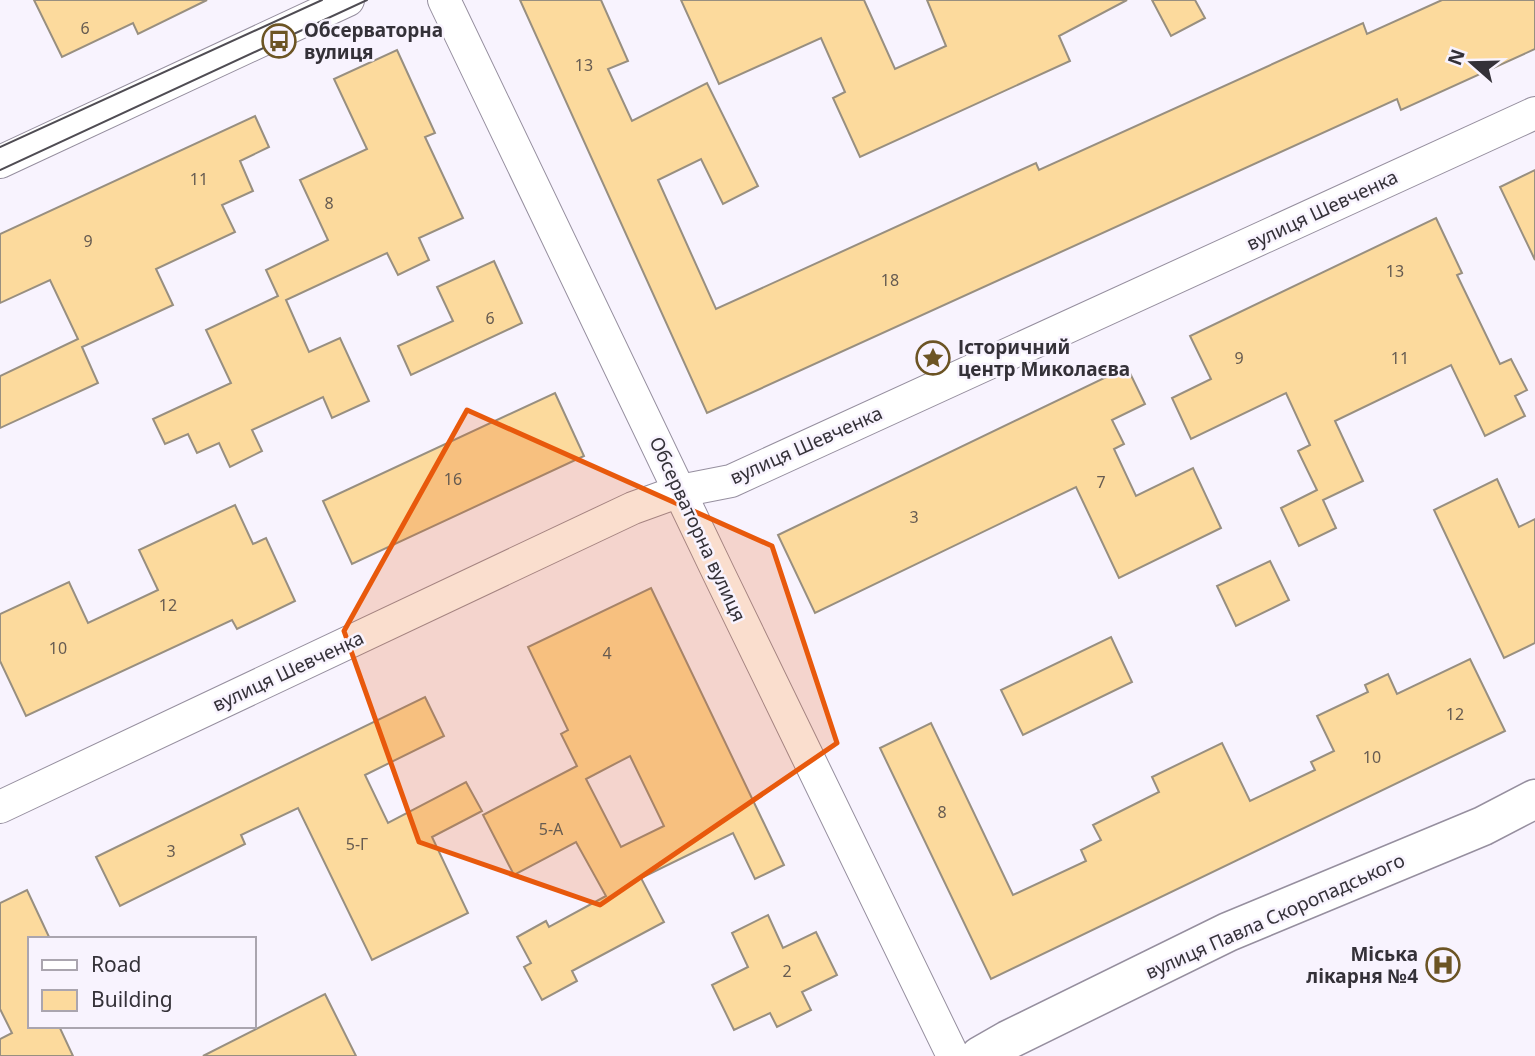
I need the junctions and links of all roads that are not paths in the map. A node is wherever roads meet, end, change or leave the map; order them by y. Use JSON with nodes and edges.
{"nodes":[{"id":1,"x":348,"y":0,"type":"edge"},
{"id":2,"x":444,"y":0,"type":"edge"},
{"id":3,"x":1535,"y":113,"type":"edge"},
{"id":4,"x":0,"y":162,"type":"edge"},
{"id":5,"x":680,"y":491,"type":"junction"},
{"id":6,"x":1535,"y":799,"type":"edge"},
{"id":7,"x":0,"y":807,"type":"edge"},
{"id":8,"x":953,"y":1056,"type":"edge"},
{"id":9,"x":980,"y":1056,"type":"edge"}],
"edges":[{"from":1,"to":4,"type":"street"},
{"from":2,"to":5,"type":"street","name":"Обсерваторна вулиця"},
{"from":3,"to":5,"type":"street","name":"вулиця Шевченка"},
{"from":5,"to":7,"type":"street","name":"вулиця Шевченка"},
{"from":5,"to":8,"type":"street","name":"Обсерваторна вулиця"},
{"from":6,"to":9,"type":"street","name":"вулиця Павла Скоропадського"}]}
